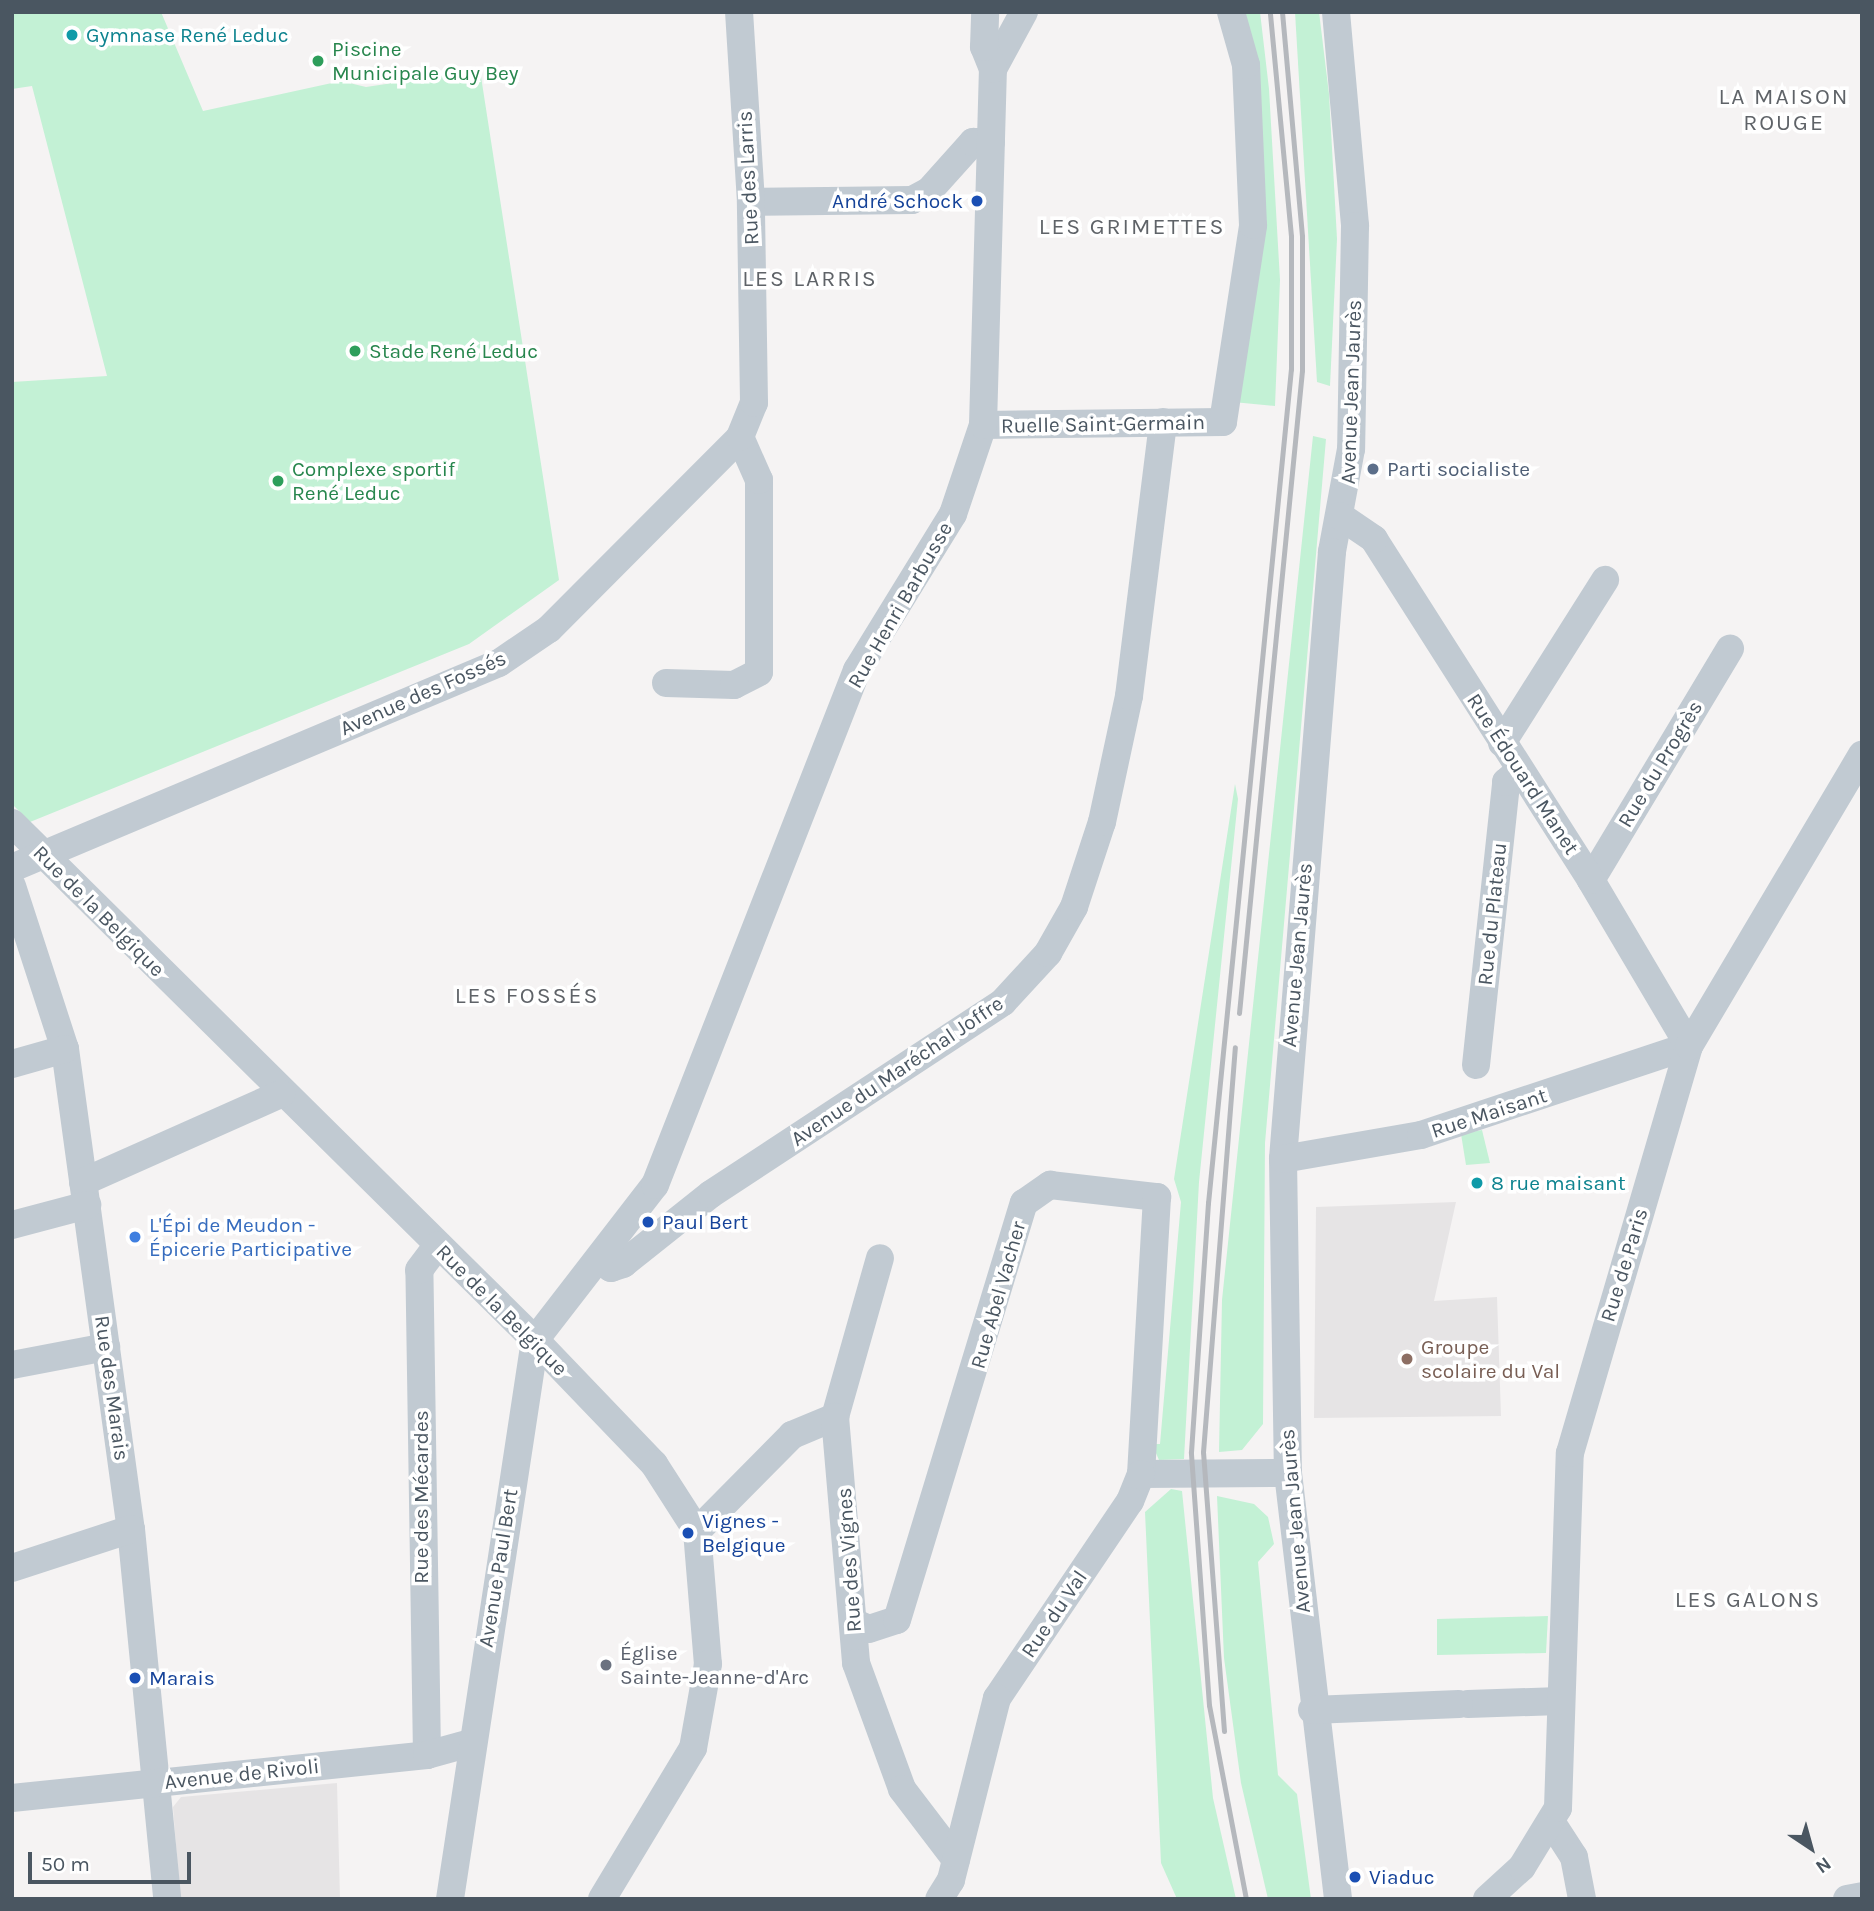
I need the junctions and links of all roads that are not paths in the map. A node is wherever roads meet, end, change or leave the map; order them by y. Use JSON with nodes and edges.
{"nodes":[{"id":1,"x":739,"y":12,"type":"edge"},
{"id":2,"x":985,"y":12,"type":"edge"},
{"id":3,"x":1231,"y":12,"type":"edge"},
{"id":4,"x":1336,"y":12,"type":"edge"},
{"id":5,"x":1015,"y":16,"type":"edge"},
{"id":6,"x":993,"y":69,"type":"junction"},
{"id":7,"x":991,"y":142,"type":"junction"},
{"id":8,"x":751,"y":202,"type":"junction"},
{"id":9,"x":1163,"y":422,"type":"junction"},
{"id":10,"x":983,"y":425,"type":"junction"},
{"id":11,"x":740,"y":437,"type":"junction"},
{"id":12,"x":1340,"y":516,"type":"junction"},
{"id":13,"x":1605,"y":580,"type":"dead end"},
{"id":14,"x":1730,"y":649,"type":"dead end"},
{"id":15,"x":666,"y":683,"type":"dead end"},
{"id":16,"x":1502,"y":743,"type":"junction"},
{"id":17,"x":1862,"y":755,"type":"edge"},
{"id":18,"x":1520,"y":770,"type":"junction"},
{"id":19,"x":12,"y":823,"type":"edge"},
{"id":20,"x":43,"y":855,"type":"junction"},
{"id":21,"x":12,"y":868,"type":"edge"},
{"id":22,"x":1591,"y":880,"type":"junction"},
{"id":23,"x":12,"y":886,"type":"edge"},
{"id":24,"x":1689,"y":1046,"type":"junction"},
{"id":25,"x":65,"y":1049,"type":"junction"},
{"id":26,"x":12,"y":1064,"type":"edge"},
{"id":27,"x":1476,"y":1065,"type":"dead end"},
{"id":28,"x":281,"y":1094,"type":"junction"},
{"id":29,"x":1283,"y":1158,"type":"junction"},
{"id":30,"x":85,"y":1194,"type":"junction"},
{"id":31,"x":12,"y":1225,"type":"edge"},
{"id":32,"x":438,"y":1245,"type":"junction"},
{"id":33,"x":880,"y":1258,"type":"dead end"},
{"id":34,"x":599,"y":1259,"type":"junction"},
{"id":35,"x":535,"y":1340,"type":"junction"},
{"id":36,"x":106,"y":1347,"type":"junction"},
{"id":37,"x":12,"y":1365,"type":"edge"},
{"id":38,"x":835,"y":1417,"type":"junction"},
{"id":39,"x":1288,"y":1473,"type":"junction"},
{"id":40,"x":1141,"y":1474,"type":"junction"},
{"id":41,"x":131,"y":1529,"type":"junction"},
{"id":42,"x":697,"y":1531,"type":"junction"},
{"id":43,"x":12,"y":1568,"type":"edge"},
{"id":44,"x":855,"y":1623,"type":"junction"},
{"id":45,"x":1560,"y":1701,"type":"junction"},
{"id":46,"x":1312,"y":1710,"type":"junction"},
{"id":47,"x":471,"y":1743,"type":"junction"},
{"id":48,"x":427,"y":1755,"type":"junction"},
{"id":49,"x":156,"y":1784,"type":"junction"},
{"id":50,"x":12,"y":1798,"type":"edge"},
{"id":51,"x":1552,"y":1823,"type":"junction"},
{"id":52,"x":952,"y":1884,"type":"edge"},
{"id":53,"x":1862,"y":1896,"type":"edge"},
{"id":54,"x":167,"y":1899,"type":"edge"},
{"id":55,"x":450,"y":1899,"type":"edge"},
{"id":56,"x":602,"y":1899,"type":"edge"},
{"id":57,"x":1338,"y":1899,"type":"edge"},
{"id":58,"x":1487,"y":1899,"type":"edge"},
{"id":59,"x":1582,"y":1899,"type":"edge"},
{"id":60,"x":1847,"y":1899,"type":"edge"}],
"edges":[{"from":1,"to":8,"type":"street","name":"Rue des Larris"},
{"from":2,"to":6,"type":"street","name":"Rue Henri Barbusse"},
{"from":3,"to":9,"type":"street","name":"Ruelle Saint-Germain"},
{"from":4,"to":12,"type":"street","name":"Avenue Jean Jaurès"},
{"from":5,"to":6,"type":"street","name":"Rue Henri Barbusse"},
{"from":6,"to":7,"type":"street","name":"Rue Henri Barbusse"},
{"from":7,"to":8,"type":"street"},
{"from":7,"to":10,"type":"street","name":"Rue Henri Barbusse"},
{"from":8,"to":11,"type":"street","name":"Rue des Larris"},
{"from":9,"to":10,"type":"street","name":"Ruelle Saint-Germain"},
{"from":9,"to":34,"type":"street","name":"Avenue du Maréchal Joffre"},
{"from":10,"to":34,"type":"street","name":"Rue Henri Barbusse"},
{"from":11,"to":15,"type":"street"},
{"from":11,"to":20,"type":"street","name":"Avenue des Fossés"},
{"from":12,"to":16,"type":"street","name":"Rue Édouard Manet"},
{"from":12,"to":29,"type":"street","name":"Avenue Jean Jaurès"},
{"from":13,"to":16,"type":"street"},
{"from":14,"to":22,"type":"street","name":"Rue du Progrès"},
{"from":16,"to":18,"type":"street","name":"Rue Édouard Manet"},
{"from":17,"to":24,"type":"street","name":"Rue de Paris"},
{"from":18,"to":22,"type":"street","name":"Rue Édouard Manet"},
{"from":18,"to":27,"type":"street","name":"Rue du Plateau"},
{"from":19,"to":20,"type":"street","name":"Rue de la Belgique"},
{"from":20,"to":21,"type":"street","name":"Avenue des Fossés"},
{"from":20,"to":28,"type":"street","name":"Rue de la Belgique"},
{"from":22,"to":24,"type":"street","name":"Rue Édouard Manet"},
{"from":23,"to":25,"type":"street","name":"Rue des Marais"},
{"from":24,"to":29,"type":"street","name":"Rue Maisant"},
{"from":24,"to":45,"type":"street","name":"Rue de Paris"},
{"from":25,"to":26,"type":"street"},
{"from":25,"to":30,"type":"street","name":"Rue des Marais"},
{"from":28,"to":30,"type":"street"},
{"from":28,"to":32,"type":"street","name":"Rue de la Belgique"},
{"from":29,"to":39,"type":"street","name":"Avenue Jean Jaurès"},
{"from":30,"to":31,"type":"street"},
{"from":30,"to":36,"type":"street","name":"Rue des Marais"},
{"from":32,"to":35,"type":"street","name":"Rue de la Belgique"},
{"from":32,"to":48,"type":"street","name":"Rue des Mécardes"},
{"from":33,"to":38,"type":"street"},
{"from":34,"to":35,"type":"street","name":"Avenue Paul Bert"},
{"from":35,"to":42,"type":"street","name":"Rue de la Belgique"},
{"from":35,"to":47,"type":"street","name":"Avenue Paul Bert"},
{"from":36,"to":37,"type":"street"},
{"from":36,"to":41,"type":"street","name":"Rue des Marais"},
{"from":38,"to":42,"type":"street"},
{"from":38,"to":44,"type":"street","name":"Rue des Vignes"},
{"from":39,"to":40,"type":"street"},
{"from":39,"to":46,"type":"street","name":"Avenue Jean Jaurès"},
{"from":40,"to":44,"type":"street","name":"Rue Abel Vacher"},
{"from":40,"to":52,"type":"street","name":"Rue du Val"},
{"from":41,"to":43,"type":"street"},
{"from":41,"to":49,"type":"street","name":"Rue des Marais"},
{"from":42,"to":56,"type":"street","name":"Rue de la Belgique"},
{"from":44,"to":52,"type":"street","name":"Rue des Vignes"},
{"from":45,"to":46,"type":"street"},
{"from":45,"to":51,"type":"street","name":"Rue de Paris"},
{"from":46,"to":57,"type":"street","name":"Avenue Jean Jaurès"},
{"from":47,"to":48,"type":"street","name":"Avenue de Rivoli"},
{"from":47,"to":55,"type":"street","name":"Avenue Paul Bert"},
{"from":48,"to":49,"type":"street","name":"Avenue de Rivoli"},
{"from":49,"to":50,"type":"street","name":"Avenue de Rivoli"},
{"from":49,"to":54,"type":"street","name":"Rue des Marais"},
{"from":51,"to":58,"type":"street","name":"Rue de Paris"},
{"from":51,"to":59,"type":"street"},
{"from":53,"to":60,"type":"street"}]}
